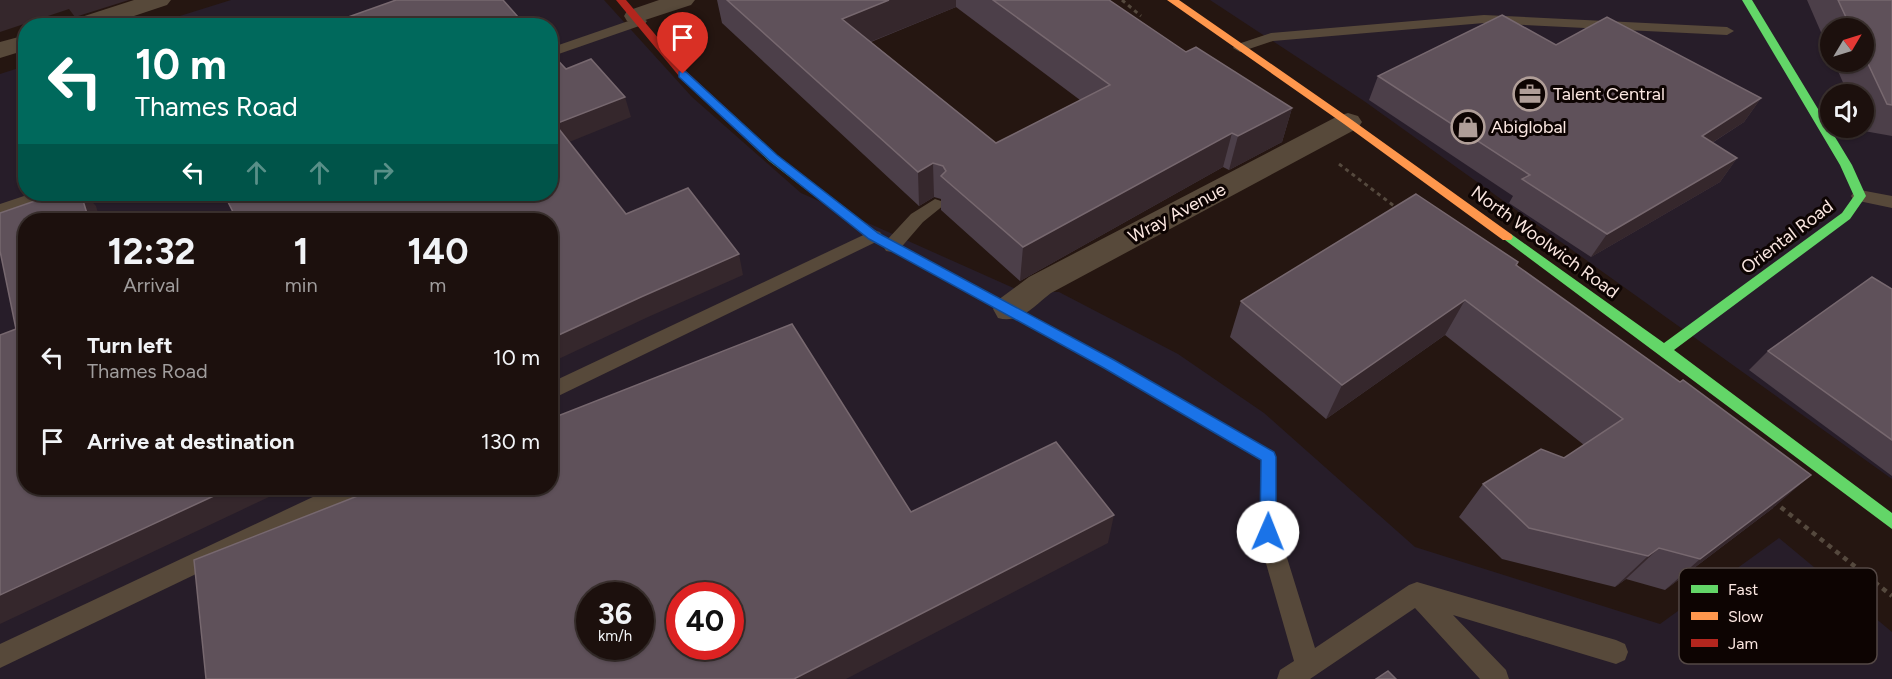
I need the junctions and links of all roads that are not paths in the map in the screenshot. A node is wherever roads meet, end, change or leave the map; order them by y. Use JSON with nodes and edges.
{"nodes":[{"id":1,"x":159,"y":0,"type":"edge"},
{"id":2,"x":683,"y":0,"type":"edge"},
{"id":3,"x":1172,"y":0,"type":"edge"},
{"id":4,"x":1748,"y":0,"type":"edge"},
{"id":5,"x":632,"y":12,"type":"edge"},
{"id":6,"x":103,"y":18,"type":"edge"},
{"id":7,"x":1726,"y":31,"type":"dead end"},
{"id":8,"x":18,"y":44,"type":"edge"},
{"id":9,"x":1240,"y":48,"type":"junction"},
{"id":10,"x":558,"y":49,"type":"edge"},
{"id":11,"x":0,"y":50,"type":"edge"},
{"id":12,"x":1348,"y":122,"type":"junction"},
{"id":13,"x":1860,"y":196,"type":"junction"},
{"id":14,"x":26,"y":201,"type":"edge"},
{"id":15,"x":1892,"y":202,"type":"edge"},
{"id":16,"x":935,"y":205,"type":"dead end"},
{"id":17,"x":0,"y":210,"type":"edge"},
{"id":18,"x":874,"y":236,"type":"junction"},
{"id":19,"x":892,"y":246,"type":"junction"},
{"id":20,"x":1009,"y":309,"type":"junction"},
{"id":21,"x":1664,"y":350,"type":"junction"},
{"id":22,"x":558,"y":388,"type":"edge"},
{"id":23,"x":338,"y":495,"type":"edge"},
{"id":24,"x":1892,"y":522,"type":"edge"},
{"id":25,"x":1268,"y":532,"type":"joint"},
{"id":26,"x":1417,"y":593,"type":"junction"},
{"id":27,"x":1616,"y":652,"type":"dead end"},
{"id":28,"x":0,"y":656,"type":"edge"},
{"id":29,"x":1299,"y":672,"type":"edge"},
{"id":30,"x":1497,"y":679,"type":"edge"}],
"edges":[{"from":1,"to":6,"type":"street"},
{"from":2,"to":5,"type":"street"},
{"from":3,"to":9,"type":"street","name":"North Woolwich Road"},
{"from":4,"to":13,"type":"street"},
{"from":5,"to":10,"type":"lane"},
{"from":5,"to":18,"type":"street"},
{"from":7,"to":9,"type":"lane"},
{"from":8,"to":11,"type":"street"},
{"from":9,"to":12,"type":"street","name":"North Woolwich Road"},
{"from":12,"to":20,"type":"street","name":"Wray Avenue"},
{"from":12,"to":21,"type":"street","name":"North Woolwich Road"},
{"from":13,"to":15,"type":"lane"},
{"from":13,"to":21,"type":"street","name":"Oriental Road"},
{"from":14,"to":17,"type":"lane"},
{"from":16,"to":19,"type":"lane"},
{"from":18,"to":19,"type":"street"},
{"from":18,"to":22,"type":"lane"},
{"from":19,"to":20,"type":"street"},
{"from":20,"to":25,"type":"street"},
{"from":21,"to":24,"type":"street","name":"North Woolwich Road"},
{"from":23,"to":28,"type":"lane"},
{"from":25,"to":29,"type":"lane"},
{"from":26,"to":27,"type":"lane"},
{"from":26,"to":29,"type":"lane"},
{"from":26,"to":30,"type":"lane"}]}
